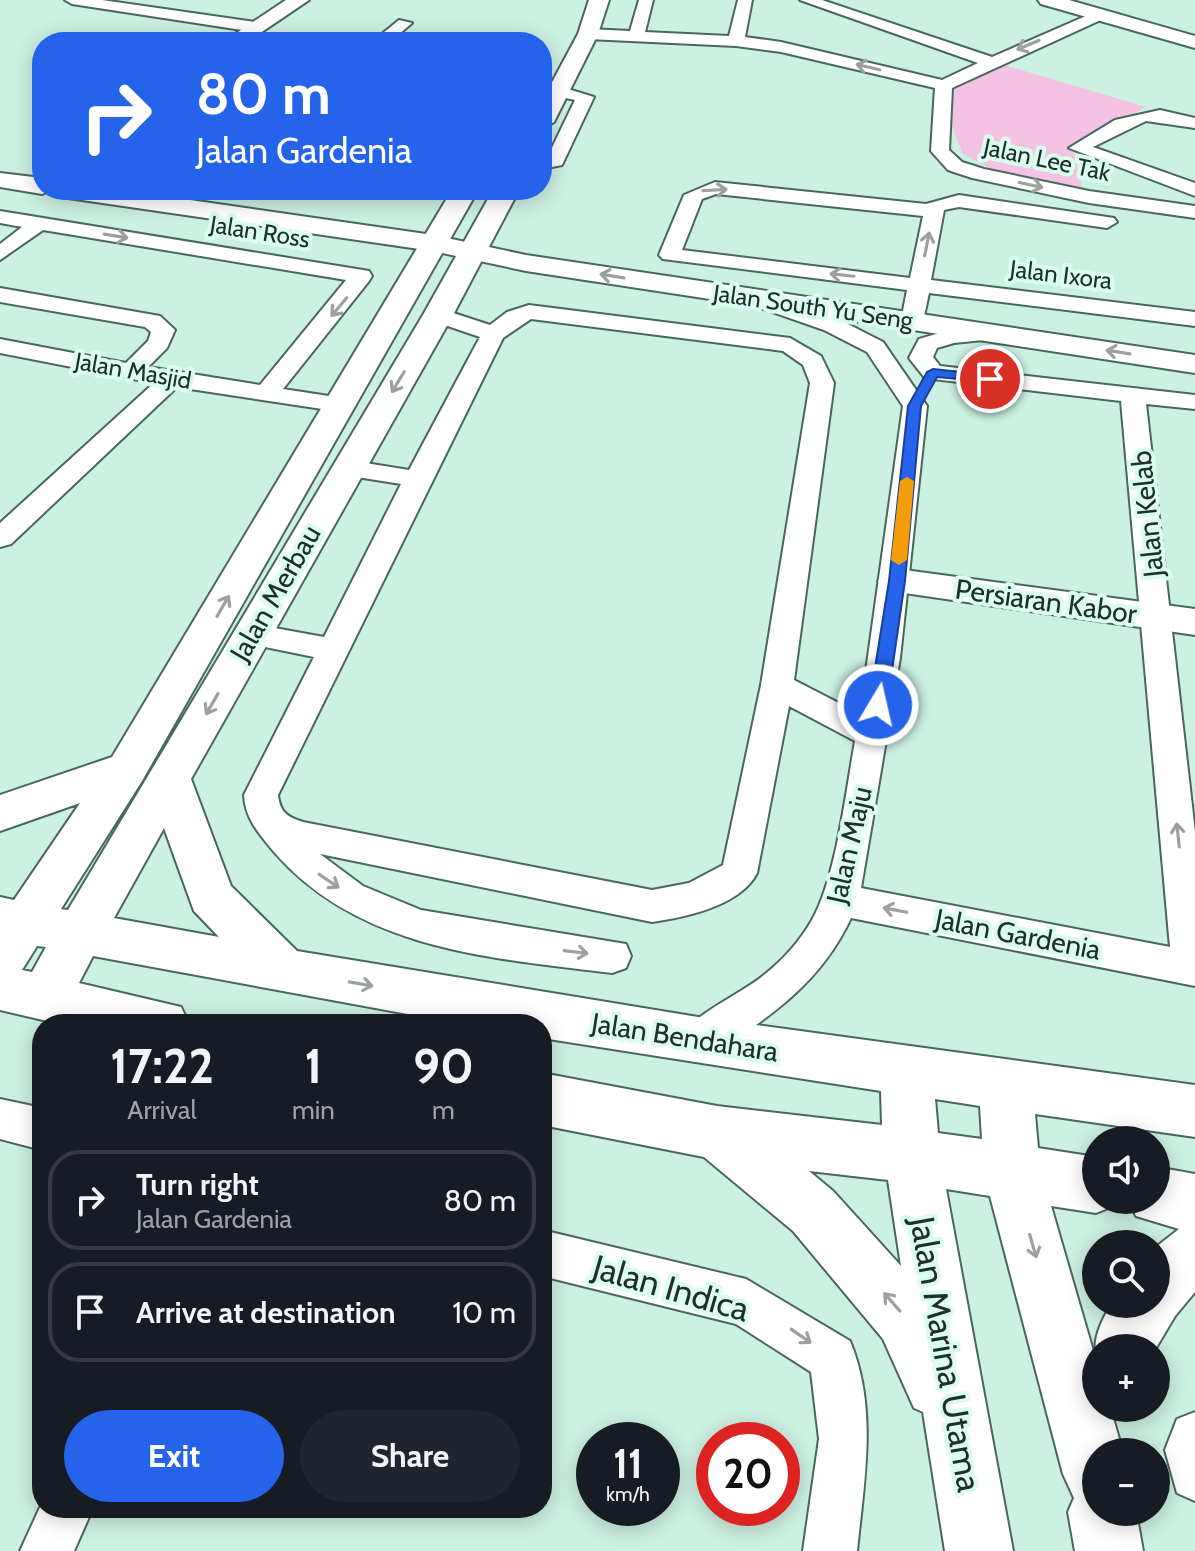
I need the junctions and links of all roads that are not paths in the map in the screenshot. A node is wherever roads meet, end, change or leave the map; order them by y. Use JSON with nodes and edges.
{"nodes":[{"id":1,"x":299,"y":0,"type":"edge"},
{"id":2,"x":599,"y":0,"type":"edge"},
{"id":3,"x":646,"y":0,"type":"edge"},
{"id":4,"x":745,"y":0,"type":"edge"},
{"id":5,"x":1048,"y":0,"type":"edge"},
{"id":6,"x":82,"y":1,"type":"edge"},
{"id":7,"x":806,"y":5,"type":"edge"},
{"id":8,"x":1095,"y":7,"type":"edge"},
{"id":9,"x":404,"y":23,"type":"dead end"},
{"id":10,"x":255,"y":27,"type":"junction"},
{"id":11,"x":1195,"y":29,"type":"edge"},
{"id":12,"x":248,"y":32,"type":"edge"},
{"id":13,"x":393,"y":32,"type":"edge"},
{"id":14,"x":588,"y":34,"type":"junction"},
{"id":15,"x":636,"y":36,"type":"junction"},
{"id":16,"x":736,"y":41,"type":"junction"},
{"id":17,"x":1195,"y":42,"type":"edge"},
{"id":18,"x":990,"y":62,"type":"junction"},
{"id":19,"x":944,"y":85,"type":"junction"},
{"id":20,"x":558,"y":91,"type":"junction"},
{"id":21,"x":552,"y":103,"type":"edge"},
{"id":22,"x":1195,"y":123,"type":"edge"},
{"id":23,"x":1078,"y":148,"type":"junction"},
{"id":24,"x":552,"y":161,"type":"edge"},
{"id":25,"x":0,"y":180,"type":"edge"},
{"id":26,"x":32,"y":182,"type":"edge"},
{"id":27,"x":1195,"y":190,"type":"edge"},
{"id":28,"x":1089,"y":197,"type":"junction"},
{"id":29,"x":137,"y":200,"type":"edge"},
{"id":30,"x":459,"y":200,"type":"edge"},
{"id":31,"x":501,"y":200,"type":"edge"},
{"id":32,"x":933,"y":211,"type":"junction"},
{"id":33,"x":1195,"y":212,"type":"edge"},
{"id":34,"x":0,"y":217,"type":"edge"},
{"id":35,"x":39,"y":223,"type":"junction"},
{"id":36,"x":1132,"y":225,"type":"dead end"},
{"id":37,"x":433,"y":243,"type":"junction"},
{"id":38,"x":473,"y":252,"type":"junction"},
{"id":39,"x":0,"y":254,"type":"edge"},
{"id":40,"x":670,"y":255,"type":"junction"},
{"id":41,"x":647,"y":282,"type":"junction"},
{"id":42,"x":920,"y":283,"type":"junction"},
{"id":43,"x":0,"y":295,"type":"edge"},
{"id":44,"x":529,"y":312,"type":"junction"},
{"id":45,"x":757,"y":312,"type":"junction"},
{"id":46,"x":438,"y":315,"type":"junction"},
{"id":47,"x":1195,"y":319,"type":"edge"},
{"id":48,"x":912,"y":321,"type":"junction"},
{"id":49,"x":995,"y":333,"type":"junction"},
{"id":50,"x":493,"y":334,"type":"junction"},
{"id":51,"x":0,"y":346,"type":"edge"},
{"id":52,"x":1195,"y":364,"type":"edge"},
{"id":53,"x":131,"y":371,"type":"junction"},
{"id":54,"x":933,"y":372,"type":"junction"},
{"id":55,"x":172,"y":379,"type":"junction"},
{"id":56,"x":267,"y":393,"type":"junction"},
{"id":57,"x":1133,"y":394,"type":"junction"},
{"id":58,"x":1195,"y":402,"type":"edge"},
{"id":59,"x":342,"y":405,"type":"junction"},
{"id":60,"x":915,"y":406,"type":"junction"},
{"id":61,"x":347,"y":468,"type":"junction"},
{"id":62,"x":417,"y":479,"type":"junction"},
{"id":63,"x":1,"y":538,"type":"edge"},
{"id":64,"x":897,"y":581,"type":"junction"},
{"id":65,"x":1176,"y":619,"type":"edge"},
{"id":66,"x":252,"y":635,"type":"junction"},
{"id":67,"x":332,"y":649,"type":"junction"},
{"id":68,"x":777,"y":685,"type":"junction"},
{"id":69,"x":873,"y":736,"type":"junction"},
{"id":70,"x":1183,"y":770,"type":"edge"},
{"id":71,"x":148,"y":774,"type":"junction"},
{"id":72,"x":0,"y":813,"type":"edge"},
{"id":73,"x":273,"y":827,"type":"junction"},
{"id":74,"x":840,"y":900,"type":"junction"},
{"id":75,"x":9,"y":934,"type":"edge"},
{"id":76,"x":82,"y":934,"type":"junction"},
{"id":77,"x":612,"y":956,"type":"dead end"},
{"id":78,"x":1193,"y":969,"type":"edge"},
{"id":79,"x":284,"y":971,"type":"junction"},
{"id":80,"x":23,"y":992,"type":"edge"},
{"id":81,"x":119,"y":1014,"type":"edge"},
{"id":82,"x":538,"y":1014,"type":"edge"},
{"id":83,"x":552,"y":1016,"type":"edge"},
{"id":84,"x":698,"y":1041,"type":"junction"},
{"id":85,"x":906,"y":1068,"type":"junction"},
{"id":86,"x":1005,"y":1083,"type":"junction"},
{"id":87,"x":552,"y":1101,"type":"edge"},
{"id":88,"x":1195,"y":1111,"type":"edge"},
{"id":89,"x":0,"y":1119,"type":"edge"},
{"id":90,"x":32,"y":1127,"type":"edge"},
{"id":91,"x":717,"y":1133,"type":"junction"},
{"id":92,"x":912,"y":1156,"type":"junction"},
{"id":93,"x":1012,"y":1171,"type":"junction"},
{"id":94,"x":1082,"y":1183,"type":"edge"},
{"id":95,"x":1170,"y":1199,"type":"edge"},
{"id":96,"x":1195,"y":1203,"type":"edge"},
{"id":97,"x":1195,"y":1252,"type":"edge"},
{"id":98,"x":552,"y":1255,"type":"edge"},
{"id":99,"x":1170,"y":1274,"type":"edge"},
{"id":100,"x":1195,"y":1437,"type":"edge"},
{"id":101,"x":1092,"y":1438,"type":"edge"},
{"id":102,"x":963,"y":1447,"type":"junction"},
{"id":103,"x":1195,"y":1475,"type":"edge"},
{"id":104,"x":62,"y":1518,"type":"edge"},
{"id":105,"x":1106,"y":1526,"type":"edge"},
{"id":106,"x":47,"y":1551,"type":"edge"},
{"id":107,"x":830,"y":1551,"type":"edge"},
{"id":108,"x":979,"y":1551,"type":"edge"},
{"id":109,"x":1109,"y":1551,"type":"edge"}],
"edges":[{"from":1,"to":10,"type":"street"},
{"from":2,"to":14,"type":"street"},
{"from":3,"to":15,"type":"lane"},
{"from":4,"to":16,"type":"lane"},
{"from":5,"to":8,"type":"street"},
{"from":6,"to":10,"type":"lane"},
{"from":7,"to":18,"type":"lane"},
{"from":8,"to":11,"type":"street"},
{"from":8,"to":17,"type":"street"},
{"from":8,"to":18,"type":"lane","one_way":true},
{"from":9,"to":13,"type":"lane"},
{"from":10,"to":12,"type":"street"},
{"from":14,"to":15,"type":"lane"},
{"from":14,"to":20,"type":"street"},
{"from":15,"to":16,"type":"lane"},
{"from":19,"to":16,"type":"lane","one_way":true},
{"from":18,"to":19,"type":"lane"},
{"from":19,"to":28,"type":"lane","name":"Jalan Lee Tak","one_way":true},
{"from":20,"to":21,"type":"street"},
{"from":20,"to":24,"type":"lane"},
{"from":22,"to":23,"type":"lane"},
{"from":23,"to":27,"type":"lane","name":"Jalan Lee Tak"},
{"from":23,"to":28,"type":"lane"},
{"from":25,"to":26,"type":"street"},
{"from":28,"to":33,"type":"lane","name":"Jalan Lee Tak"},
{"from":29,"to":37,"type":"street","name":"Jalan South Yu Seng"},
{"from":30,"to":37,"type":"street","name":"Jalan Merbau"},
{"from":31,"to":38,"type":"street","name":"Jalan Merbau"},
{"from":32,"to":36,"type":"lane"},
{"from":40,"to":32,"type":"lane","one_way":true},
{"from":42,"to":32,"type":"lane","one_way":true},
{"from":34,"to":35,"type":"lane","name":"Jalan Ross"},
{"from":35,"to":39,"type":"lane"},
{"from":35,"to":56,"type":"lane","name":"Jalan Ross","one_way":true},
{"from":37,"to":38,"type":"street","name":"Jalan South Yu Seng"},
{"from":37,"to":59,"type":"street","name":"Jalan Merbau"},
{"from":41,"to":38,"type":"street","name":"Jalan South Yu Seng","one_way":true},
{"from":38,"to":46,"type":"street","name":"Jalan Merbau"},
{"from":40,"to":41,"type":"lane"},
{"from":42,"to":40,"type":"lane","name":"Jalan Ixora","one_way":true},
{"from":41,"to":45,"type":"street","name":"Jalan South Yu Seng"},
{"from":42,"to":47,"type":"lane","name":"Jalan Ixora"},
{"from":42,"to":48,"type":"lane"},
{"from":43,"to":53,"type":"lane"},
{"from":44,"to":45,"type":"lane"},
{"from":44,"to":50,"type":"lane"},
{"from":44,"to":68,"type":"lane"},
{"from":45,"to":48,"type":"street","name":"Jalan South Yu Seng"},
{"from":45,"to":60,"type":"lane"},
{"from":46,"to":50,"type":"lane"},
{"from":46,"to":61,"type":"street","name":"Jalan Merbau","one_way":true},
{"from":48,"to":49,"type":"street","name":"Jalan South Yu Seng"},
{"from":52,"to":49,"type":"street","name":"Jalan South Yu Seng","one_way":true},
{"from":49,"to":54,"type":"lane"},
{"from":50,"to":62,"type":"lane"},
{"from":51,"to":53,"type":"lane","name":"Jalan Masjid"},
{"from":53,"to":55,"type":"lane","name":"Jalan Masjid"},
{"from":54,"to":57,"type":"lane"},
{"from":54,"to":60,"type":"lane"},
{"from":55,"to":56,"type":"lane","name":"Jalan Masjid"},
{"from":55,"to":63,"type":"lane"},
{"from":56,"to":59,"type":"lane","name":"Jalan Masjid"},
{"from":57,"to":58,"type":"lane"},
{"from":57,"to":65,"type":"lane","name":"Jalan Kelab"},
{"from":71,"to":59,"type":"street","name":"Jalan Merbau","one_way":true},
{"from":60,"to":64,"type":"lane","name":"Jalan Maju"},
{"from":61,"to":62,"type":"lane"},
{"from":61,"to":66,"type":"street","name":"Jalan Merbau"},
{"from":62,"to":67,"type":"lane"},
{"from":64,"to":65,"type":"street","name":"Persiaran Kabor"},
{"from":64,"to":69,"type":"lane","name":"Jalan Maju"},
{"from":65,"to":70,"type":"lane","name":"Jalan Kelab"},
{"from":66,"to":67,"type":"lane"},
{"from":66,"to":71,"type":"street","name":"Jalan Merbau","one_way":true},
{"from":67,"to":73,"type":"lane"},
{"from":68,"to":69,"type":"lane"},
{"from":68,"to":73,"type":"lane"},
{"from":69,"to":74,"type":"lane","name":"Jalan Maju"},
{"from":78,"to":70,"type":"lane","name":"Jalan Kelab","one_way":true},
{"from":71,"to":72,"type":"street"},
{"from":71,"to":75,"type":"street","name":"Jalan Merbau"},
{"from":71,"to":76,"type":"street","name":"Jalan Merbau"},
{"from":71,"to":79,"type":"street"},
{"from":73,"to":77,"type":"lane","one_way":true},
{"from":78,"to":74,"type":"lane","name":"Jalan Gardenia","one_way":true},
{"from":74,"to":84,"type":"lane","name":"Jalan Maju"},
{"from":75,"to":76,"type":"street","name":"Jalan Bendahara"},
{"from":76,"to":79,"type":"street","name":"Jalan Bendahara"},
{"from":76,"to":80,"type":"street","name":"Jalan Merbau"},
{"from":79,"to":82,"type":"street","name":"Jalan Bendahara","one_way":true},
{"from":80,"to":81,"type":"street"},
{"from":83,"to":84,"type":"street","name":"Jalan Bendahara","one_way":true},
{"from":84,"to":85,"type":"street","name":"Jalan Bendahara"},
{"from":85,"to":86,"type":"street","name":"Jalan Bendahara"},
{"from":85,"to":92,"type":"street","name":"Jalan Marina Utama"},
{"from":86,"to":88,"type":"street","name":"Jalan Bendahara"},
{"from":86,"to":93,"type":"street"},
{"from":87,"to":91,"type":"street"},
{"from":89,"to":90,"type":"lane"},
{"from":91,"to":92,"type":"street"},
{"from":102,"to":91,"type":"street","one_way":true},
{"from":92,"to":93,"type":"street"},
{"from":92,"to":102,"type":"street","name":"Jalan Marina Utama"},
{"from":93,"to":94,"type":"street"},
{"from":93,"to":101,"type":"street","one_way":true},
{"from":95,"to":96,"type":"street"},
{"from":97,"to":99,"type":"street"},
{"from":98,"to":107,"type":"lane","name":"Jalan Indica","one_way":true},
{"from":100,"to":103,"type":"lane"},
{"from":102,"to":108,"type":"street","name":"Jalan Marina Utama"},
{"from":104,"to":106,"type":"lane"},
{"from":105,"to":109,"type":"street"}]}
